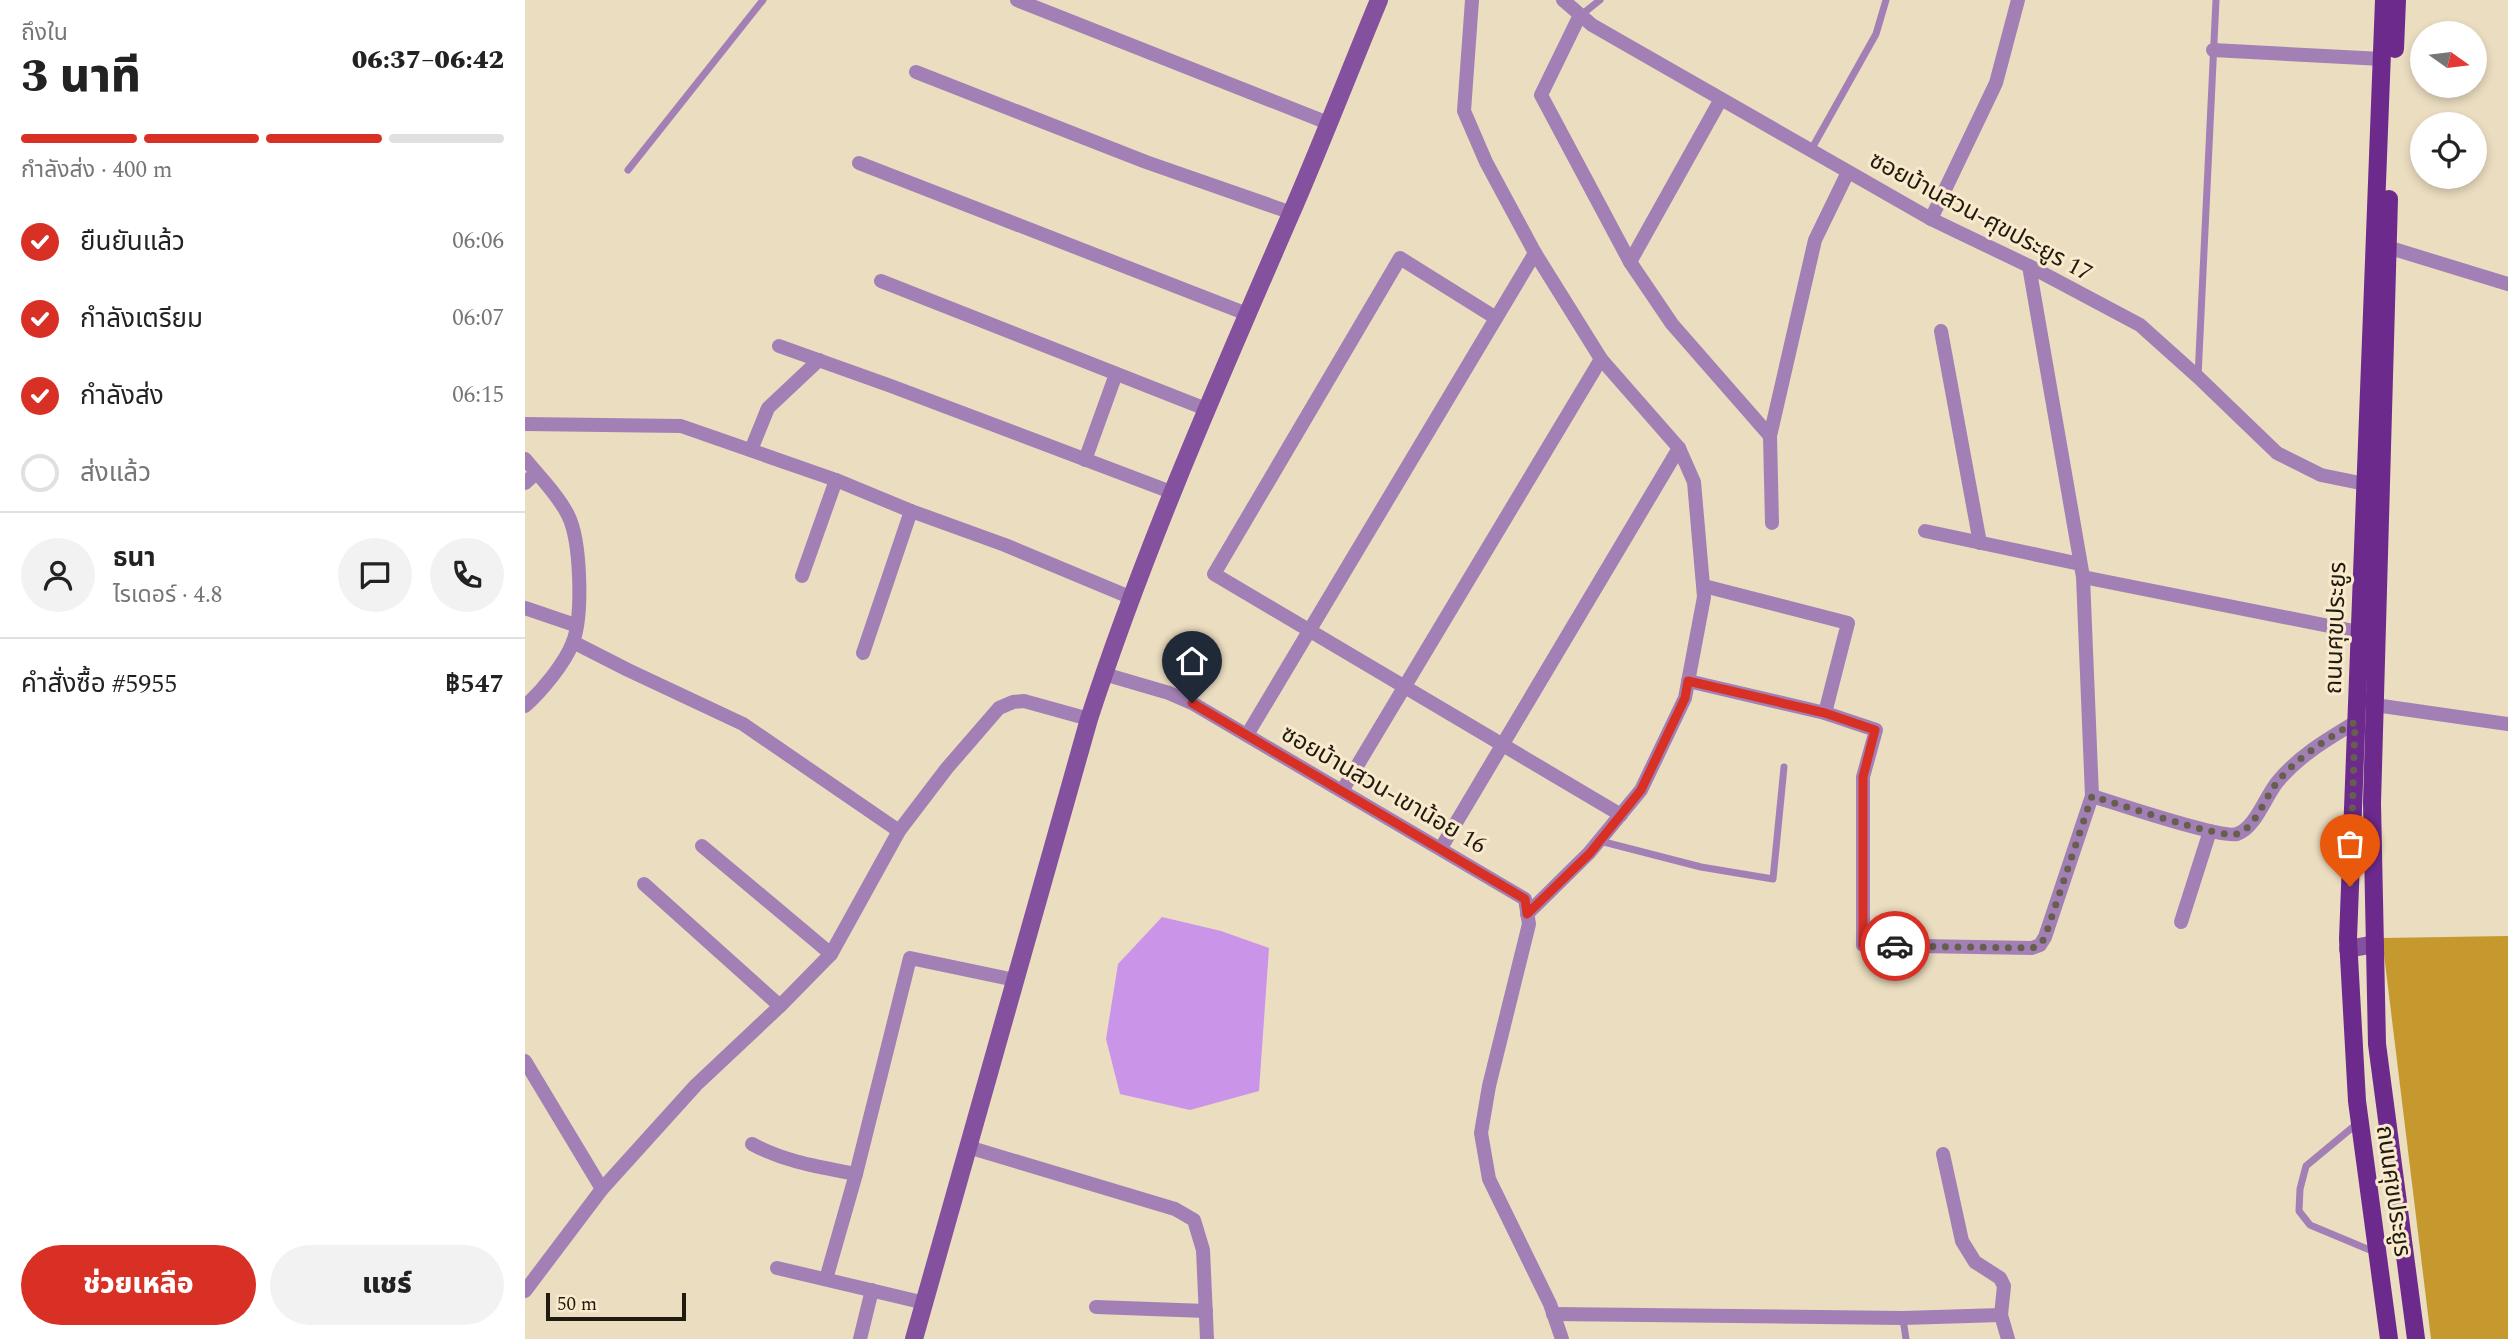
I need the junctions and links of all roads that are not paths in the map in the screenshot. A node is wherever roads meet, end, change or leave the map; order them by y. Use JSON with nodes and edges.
{"nodes":[{"id":1,"x":763,"y":0,"type":"edge"},
{"id":2,"x":1017,"y":0,"type":"edge"},
{"id":3,"x":1379,"y":0,"type":"edge"},
{"id":4,"x":1472,"y":0,"type":"edge"},
{"id":5,"x":1563,"y":0,"type":"edge"},
{"id":6,"x":1600,"y":0,"type":"edge"},
{"id":7,"x":1886,"y":0,"type":"edge"},
{"id":8,"x":2018,"y":0,"type":"edge"},
{"id":9,"x":2215,"y":0,"type":"edge"},
{"id":10,"x":2384,"y":0,"type":"edge"},
{"id":11,"x":2397,"y":0,"type":"edge"},
{"id":12,"x":1580,"y":16,"type":"junction"},
{"id":13,"x":2213,"y":50,"type":"junction"},
{"id":14,"x":2382,"y":59,"type":"junction"},
{"id":15,"x":916,"y":72,"type":"dead end"},
{"id":16,"x":1721,"y":99,"type":"junction"},
{"id":17,"x":1328,"y":123,"type":"junction"},
{"id":18,"x":1811,"y":150,"type":"junction"},
{"id":19,"x":859,"y":163,"type":"dead end"},
{"id":20,"x":628,"y":170,"type":"dead end"},
{"id":21,"x":1848,"y":172,"type":"junction"},
{"id":22,"x":1292,"y":213,"type":"junction"},
{"id":23,"x":1931,"y":219,"type":"junction"},
{"id":24,"x":2387,"y":247,"type":"junction"},
{"id":25,"x":1535,"y":253,"type":"junction"},
{"id":26,"x":1630,"y":262,"type":"junction"},
{"id":27,"x":2029,"y":266,"type":"junction"},
{"id":28,"x":881,"y":281,"type":"dead end"},
{"id":29,"x":2508,"y":284,"type":"edge"},
{"id":30,"x":1247,"y":314,"type":"junction"},
{"id":31,"x":1496,"y":318,"type":"junction"},
{"id":32,"x":1941,"y":331,"type":"dead end"},
{"id":33,"x":779,"y":346,"type":"dead end"},
{"id":34,"x":1601,"y":359,"type":"junction"},
{"id":35,"x":819,"y":360,"type":"junction"},
{"id":36,"x":1116,"y":374,"type":"junction"},
{"id":37,"x":2198,"y":377,"type":"junction"},
{"id":38,"x":1206,"y":409,"type":"junction"},
{"id":39,"x":525,"y":424,"type":"edge"},
{"id":40,"x":1770,"y":436,"type":"junction"},
{"id":41,"x":1679,"y":448,"type":"junction"},
{"id":42,"x":751,"y":450,"type":"junction"},
{"id":43,"x":525,"y":459,"type":"edge"},
{"id":44,"x":1085,"y":460,"type":"junction"},
{"id":45,"x":537,"y":473,"type":"junction"},
{"id":46,"x":836,"y":480,"type":"junction"},
{"id":47,"x":525,"y":483,"type":"edge"},
{"id":48,"x":2365,"y":484,"type":"junction"},
{"id":49,"x":1171,"y":492,"type":"junction"},
{"id":50,"x":911,"y":512,"type":"junction"},
{"id":51,"x":1772,"y":523,"type":"dead end"},
{"id":52,"x":1925,"y":531,"type":"dead end"},
{"id":53,"x":1980,"y":543,"type":"junction"},
{"id":54,"x":2081,"y":570,"type":"junction"},
{"id":55,"x":802,"y":576,"type":"dead end"},
{"id":56,"x":1703,"y":586,"type":"junction"},
{"id":57,"x":1132,"y":598,"type":"junction"},
{"id":58,"x":525,"y":608,"type":"edge"},
{"id":59,"x":575,"y":625,"type":"junction"},
{"id":60,"x":1309,"y":630,"type":"junction"},
{"id":61,"x":2359,"y":632,"type":"junction"},
{"id":62,"x":573,"y":642,"type":"junction"},
{"id":63,"x":863,"y":653,"type":"dead end"},
{"id":64,"x":1104,"y":674,"type":"junction"},
{"id":65,"x":1688,"y":681,"type":"junction"},
{"id":66,"x":1405,"y":687,"type":"junction"},
{"id":67,"x":2375,"y":705,"type":"junction"},
{"id":68,"x":525,"y":706,"type":"edge"},
{"id":69,"x":1825,"y":713,"type":"junction"},
{"id":70,"x":1089,"y":719,"type":"junction"},
{"id":71,"x":2504,"y":721,"type":"edge"},
{"id":72,"x":2355,"y":722,"type":"junction"},
{"id":73,"x":1247,"y":735,"type":"junction"},
{"id":74,"x":1503,"y":745,"type":"junction"},
{"id":75,"x":1784,"y":767,"type":"dead end"},
{"id":76,"x":1342,"y":790,"type":"junction"},
{"id":77,"x":2092,"y":796,"type":"junction"},
{"id":78,"x":1621,"y":815,"type":"junction"},
{"id":79,"x":899,"y":831,"type":"junction"},
{"id":80,"x":2210,"y":831,"type":"junction"},
{"id":81,"x":1599,"y":841,"type":"junction"},
{"id":82,"x":702,"y":846,"type":"dead end"},
{"id":83,"x":1441,"y":848,"type":"junction"},
{"id":84,"x":644,"y":884,"type":"dead end"},
{"id":85,"x":1527,"y":914,"type":"junction"},
{"id":86,"x":2181,"y":922,"type":"dead end"},
{"id":87,"x":2375,"y":944,"type":"junction"},
{"id":88,"x":2348,"y":949,"type":"junction"},
{"id":89,"x":831,"y":954,"type":"junction"},
{"id":90,"x":1015,"y":980,"type":"junction"},
{"id":91,"x":780,"y":1006,"type":"junction"},
{"id":92,"x":525,"y":1061,"type":"edge"},
{"id":93,"x":2360,"y":1122,"type":"junction"},
{"id":94,"x":752,"y":1144,"type":"dead end"},
{"id":95,"x":968,"y":1147,"type":"junction"},
{"id":96,"x":1943,"y":1154,"type":"dead end"},
{"id":97,"x":856,"y":1174,"type":"junction"},
{"id":98,"x":602,"y":1189,"type":"junction"},
{"id":99,"x":2378,"y":1254,"type":"junction"},
{"id":100,"x":777,"y":1268,"type":"dead end"},
{"id":101,"x":826,"y":1279,"type":"junction"},
{"id":102,"x":872,"y":1290,"type":"junction"},
{"id":103,"x":525,"y":1291,"type":"edge"},
{"id":104,"x":925,"y":1303,"type":"junction"},
{"id":105,"x":1096,"y":1307,"type":"dead end"},
{"id":106,"x":1206,"y":1311,"type":"junction"},
{"id":107,"x":1553,"y":1314,"type":"junction"},
{"id":108,"x":2001,"y":1315,"type":"junction"},
{"id":109,"x":1903,"y":1318,"type":"junction"},
{"id":110,"x":860,"y":1339,"type":"edge"},
{"id":111,"x":914,"y":1339,"type":"edge"},
{"id":112,"x":1207,"y":1339,"type":"edge"},
{"id":113,"x":1562,"y":1339,"type":"edge"},
{"id":114,"x":1906,"y":1339,"type":"edge"},
{"id":115,"x":2008,"y":1339,"type":"edge"},
{"id":116,"x":2389,"y":1339,"type":"edge"},
{"id":117,"x":2416,"y":1339,"type":"edge"}],
"edges":[{"from":1,"to":20,"type":"lane"},
{"from":2,"to":17,"type":"street"},
{"from":3,"to":17,"type":"street"},
{"from":4,"to":25,"type":"street"},
{"from":5,"to":12,"type":"street","name":"ซอยบ้านสวน-ศุขประยูร 17"},
{"from":6,"to":12,"type":"lane"},
{"from":7,"to":18,"type":"lane"},
{"from":8,"to":23,"type":"street"},
{"from":9,"to":13,"type":"lane"},
{"from":10,"to":14,"type":"main road","name":"ถนนศุขประยูร"},
{"from":11,"to":24,"type":"main road","name":"ถนนศุขประยูร"},
{"from":12,"to":16,"type":"street","name":"ซอยบ้านสวน-ศุขประยูร 17"},
{"from":12,"to":26,"type":"street"},
{"from":13,"to":14,"type":"street"},
{"from":13,"to":37,"type":"lane"},
{"from":14,"to":48,"type":"main road","name":"ถนนศุขประยูร"},
{"from":15,"to":22,"type":"street"},
{"from":16,"to":18,"type":"street","name":"ซอยบ้านสวน-ศุขประยูร 17"},
{"from":16,"to":26,"type":"street"},
{"from":17,"to":22,"type":"street"},
{"from":18,"to":21,"type":"street","name":"ซอยบ้านสวน-ศุขประยูร 17"},
{"from":19,"to":30,"type":"street"},
{"from":21,"to":23,"type":"street","name":"ซอยบ้านสวน-ศุขประยูร 17"},
{"from":21,"to":40,"type":"street"},
{"from":22,"to":30,"type":"street"},
{"from":23,"to":27,"type":"street","name":"ซอยบ้านสวน-ศุขประยูร 17"},
{"from":24,"to":29,"type":"street"},
{"from":24,"to":67,"type":"main road","name":"ถนนศุขประยูร"},
{"from":25,"to":31,"type":"street"},
{"from":25,"to":34,"type":"street"},
{"from":26,"to":40,"type":"street"},
{"from":27,"to":37,"type":"street","name":"ซอยบ้านสวน-ศุขประยูร 17"},
{"from":27,"to":54,"type":"street"},
{"from":28,"to":36,"type":"street"},
{"from":30,"to":38,"type":"street"},
{"from":31,"to":60,"type":"street"},
{"from":31,"to":60,"type":"street"},
{"from":32,"to":53,"type":"street"},
{"from":33,"to":35,"type":"street"},
{"from":34,"to":41,"type":"street"},
{"from":34,"to":66,"type":"street"},
{"from":35,"to":42,"type":"street"},
{"from":35,"to":44,"type":"street"},
{"from":36,"to":38,"type":"street"},
{"from":36,"to":44,"type":"street"},
{"from":37,"to":48,"type":"street","name":"ซอยบ้านสวน-ศุขประยูร 17"},
{"from":38,"to":49,"type":"street"},
{"from":39,"to":42,"type":"street"},
{"from":40,"to":51,"type":"street"},
{"from":41,"to":56,"type":"street"},
{"from":41,"to":74,"type":"street"},
{"from":42,"to":46,"type":"street"},
{"from":43,"to":45,"type":"street"},
{"from":44,"to":49,"type":"street"},
{"from":45,"to":47,"type":"street"},
{"from":45,"to":59,"type":"street"},
{"from":46,"to":50,"type":"street"},
{"from":46,"to":55,"type":"street"},
{"from":48,"to":61,"type":"main road","name":"ถนนศุขประยูร"},
{"from":49,"to":57,"type":"street"},
{"from":50,"to":57,"type":"street"},
{"from":50,"to":63,"type":"street"},
{"from":52,"to":53,"type":"street"},
{"from":53,"to":54,"type":"street"},
{"from":54,"to":61,"type":"street"},
{"from":54,"to":77,"type":"street"},
{"from":56,"to":65,"type":"street"},
{"from":56,"to":69,"type":"street"},
{"from":57,"to":64,"type":"street"},
{"from":58,"to":59,"type":"street"},
{"from":59,"to":62,"type":"street"},
{"from":60,"to":66,"type":"street"},
{"from":60,"to":73,"type":"street"},
{"from":61,"to":72,"type":"main road","name":"ถนนศุขประยูร"},
{"from":62,"to":68,"type":"street"},
{"from":62,"to":79,"type":"street"},
{"from":64,"to":70,"type":"street"},
{"from":64,"to":73,"type":"street","name":"ซอยบ้านสวน-เขาน้อย 16"},
{"from":65,"to":69,"type":"street"},
{"from":65,"to":78,"type":"street"},
{"from":66,"to":74,"type":"street"},
{"from":66,"to":76,"type":"street"},
{"from":67,"to":71,"type":"street"},
{"from":67,"to":87,"type":"main road","name":"ถนนศุขประยูร"},
{"from":69,"to":77,"type":"street"},
{"from":70,"to":79,"type":"street"},
{"from":70,"to":90,"type":"street"},
{"from":72,"to":80,"type":"street"},
{"from":72,"to":88,"type":"main road","name":"ถนนศุขประยูร"},
{"from":73,"to":76,"type":"street","name":"ซอยบ้านสวน-เขาน้อย 16"},
{"from":74,"to":78,"type":"street"},
{"from":74,"to":83,"type":"street"},
{"from":75,"to":81,"type":"lane"},
{"from":76,"to":83,"type":"street","name":"ซอยบ้านสวน-เขาน้อย 16"},
{"from":77,"to":80,"type":"street"},
{"from":78,"to":81,"type":"street"},
{"from":79,"to":89,"type":"street"},
{"from":80,"to":86,"type":"street"},
{"from":81,"to":85,"type":"street"},
{"from":82,"to":89,"type":"street"},
{"from":83,"to":85,"type":"street","name":"ซอยบ้านสวน-เขาน้อย 16"},
{"from":84,"to":91,"type":"street"},
{"from":85,"to":107,"type":"street"},
{"from":87,"to":88,"type":"street"},
{"from":87,"to":117,"type":"main road","name":"ถนนศุขประยูร"},
{"from":88,"to":93,"type":"main road","name":"ถนนศุขประยูร"},
{"from":89,"to":91,"type":"street"},
{"from":90,"to":95,"type":"street"},
{"from":90,"to":97,"type":"street"},
{"from":91,"to":98,"type":"street"},
{"from":92,"to":98,"type":"street"},
{"from":93,"to":99,"type":"main road","name":"ถนนศุขประยูร"},
{"from":93,"to":99,"type":"lane"},
{"from":94,"to":97,"type":"street"},
{"from":95,"to":104,"type":"street"},
{"from":95,"to":106,"type":"street"},
{"from":96,"to":108,"type":"street"},
{"from":97,"to":101,"type":"street"},
{"from":98,"to":103,"type":"street"},
{"from":99,"to":116,"type":"main road","name":"ถนนศุขประยูร"},
{"from":100,"to":101,"type":"street"},
{"from":101,"to":102,"type":"street"},
{"from":102,"to":104,"type":"street"},
{"from":102,"to":110,"type":"street"},
{"from":104,"to":111,"type":"street"},
{"from":105,"to":106,"type":"street"},
{"from":106,"to":112,"type":"street"},
{"from":107,"to":109,"type":"street"},
{"from":107,"to":113,"type":"street"},
{"from":108,"to":109,"type":"street"},
{"from":108,"to":115,"type":"street"},
{"from":109,"to":114,"type":"lane"}]}
